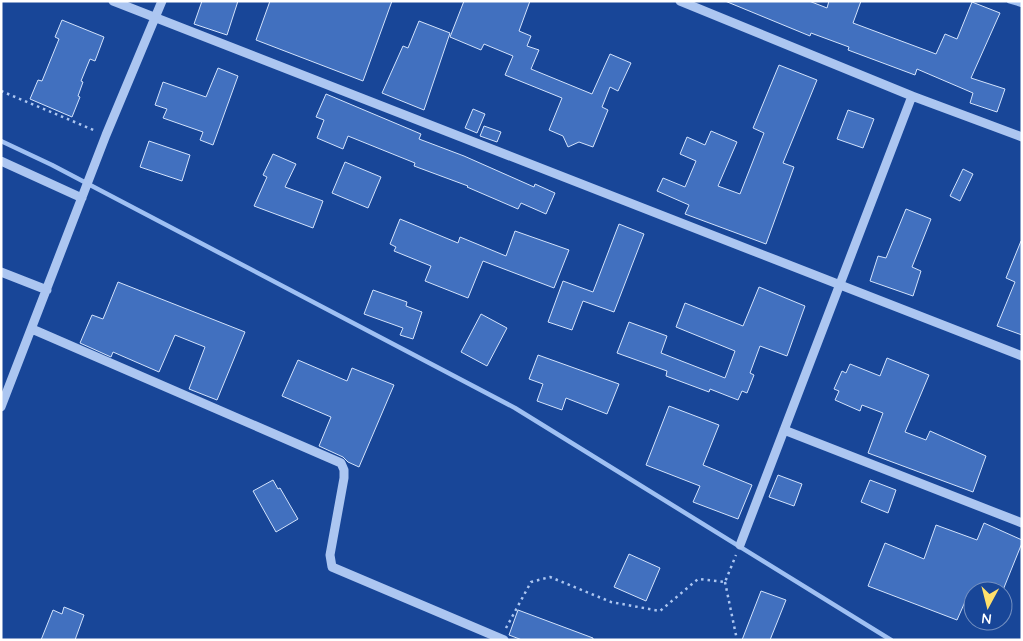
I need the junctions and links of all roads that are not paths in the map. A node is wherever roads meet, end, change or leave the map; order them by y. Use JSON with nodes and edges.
{"nodes":[{"id":1,"x":113,"y":1,"type":"edge"},
{"id":2,"x":162,"y":1,"type":"edge"},
{"id":3,"x":680,"y":1,"type":"edge"},
{"id":4,"x":156,"y":18,"type":"junction"},
{"id":5,"x":912,"y":96,"type":"junction"},
{"id":6,"x":1022,"y":137,"type":"edge"},
{"id":7,"x":1,"y":161,"type":"edge"},
{"id":8,"x":82,"y":198,"type":"junction"},
{"id":9,"x":1,"y":272,"type":"edge"},
{"id":10,"x":839,"y":286,"type":"junction"},
{"id":11,"x":47,"y":290,"type":"junction"},
{"id":12,"x":32,"y":329,"type":"junction"},
{"id":13,"x":1022,"y":356,"type":"edge"},
{"id":14,"x":1,"y":407,"type":"edge"},
{"id":15,"x":784,"y":430,"type":"junction"},
{"id":16,"x":1022,"y":523,"type":"edge"},
{"id":17,"x":740,"y":545,"type":"road end"},
{"id":18,"x":502,"y":639,"type":"edge"}],
"edges":[{"from":1,"to":4,"type":"street"},
{"from":2,"to":4,"type":"street"},
{"from":3,"to":5,"type":"street"},
{"from":4,"to":8,"type":"street"},
{"from":4,"to":10,"type":"street"},
{"from":5,"to":6,"type":"street"},
{"from":5,"to":10,"type":"street"},
{"from":7,"to":8,"type":"street"},
{"from":8,"to":11,"type":"street"},
{"from":9,"to":11,"type":"street"},
{"from":10,"to":13,"type":"street"},
{"from":10,"to":15,"type":"street"},
{"from":11,"to":12,"type":"street"},
{"from":12,"to":14,"type":"street"},
{"from":12,"to":18,"type":"street"},
{"from":15,"to":16,"type":"street"},
{"from":15,"to":17,"type":"street"}]}
